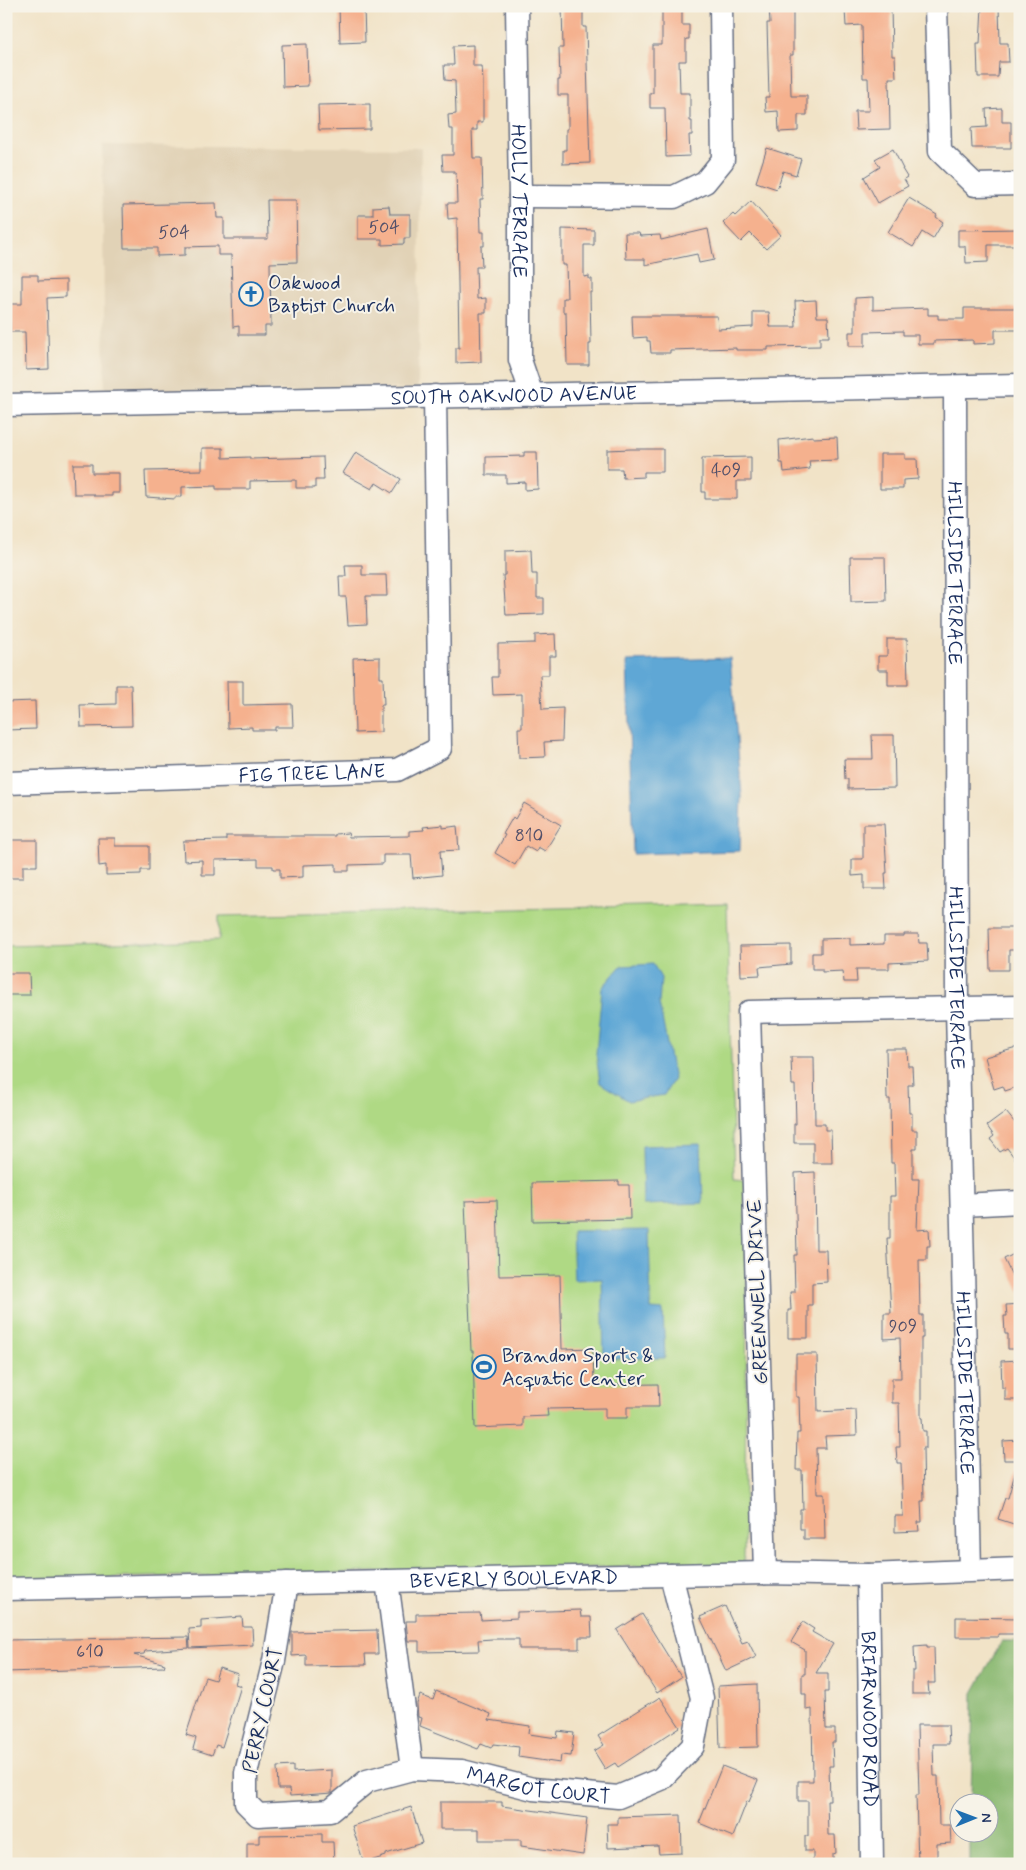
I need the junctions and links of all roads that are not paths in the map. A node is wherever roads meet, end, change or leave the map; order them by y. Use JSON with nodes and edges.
{"nodes":[{"id":1,"x":517,"y":6,"type":"edge"},
{"id":2,"x":721,"y":6,"type":"edge"},
{"id":3,"x":936,"y":6,"type":"edge"},
{"id":4,"x":1020,"y":184,"type":"edge"},
{"id":5,"x":520,"y":196,"type":"junction"},
{"id":6,"x":1020,"y":385,"type":"edge"},
{"id":7,"x":955,"y":387,"type":"junction"},
{"id":8,"x":532,"y":394,"type":"junction"},
{"id":9,"x":435,"y":396,"type":"junction"},
{"id":10,"x":6,"y":405,"type":"edge"},
{"id":11,"x":6,"y":783,"type":"edge"},
{"id":12,"x":1020,"y":1006,"type":"edge"},
{"id":13,"x":957,"y":1009,"type":"junction"},
{"id":14,"x":1020,"y":1202,"type":"edge"},
{"id":15,"x":962,"y":1205,"type":"junction"},
{"id":16,"x":1020,"y":1569,"type":"edge"},
{"id":17,"x":970,"y":1570,"type":"junction"},
{"id":18,"x":765,"y":1573,"type":"junction"},
{"id":19,"x":868,"y":1574,"type":"junction"},
{"id":20,"x":671,"y":1575,"type":"junction"},
{"id":21,"x":387,"y":1581,"type":"junction"},
{"id":22,"x":287,"y":1583,"type":"junction"},
{"id":23,"x":6,"y":1589,"type":"edge"},
{"id":24,"x":412,"y":1770,"type":"junction"},
{"id":25,"x":872,"y":1864,"type":"edge"}],
"edges":[{"from":1,"to":5,"type":"street","name":"HOLLY TERRACE"},
{"from":2,"to":5,"type":"street"},
{"from":3,"to":4,"type":"street"},
{"from":5,"to":8,"type":"street","name":"HOLLY TERRACE"},
{"from":6,"to":7,"type":"street","name":"SOUTH OAKWOOD AVENUE"},
{"from":7,"to":8,"type":"street","name":"SOUTH OAKWOOD AVENUE"},
{"from":7,"to":13,"type":"street","name":"HILLSIDE TERRACE"},
{"from":8,"to":9,"type":"street","name":"SOUTH OAKWOOD AVENUE"},
{"from":9,"to":10,"type":"street","name":"SOUTH OAKWOOD AVENUE"},
{"from":9,"to":11,"type":"street","name":"FIG TREE LANE"},
{"from":12,"to":13,"type":"street"},
{"from":13,"to":15,"type":"street","name":"HILLSIDE TERRACE"},
{"from":13,"to":18,"type":"street","name":"GREENWELL DRIVE"},
{"from":14,"to":15,"type":"street"},
{"from":15,"to":17,"type":"street","name":"HILLSIDE TERRACE"},
{"from":16,"to":17,"type":"street","name":"BEVERLY BOULEVARD"},
{"from":17,"to":19,"type":"street","name":"BEVERLY BOULEVARD"},
{"from":18,"to":19,"type":"street","name":"BEVERLY BOULEVARD"},
{"from":18,"to":20,"type":"street","name":"BEVERLY BOULEVARD"},
{"from":19,"to":25,"type":"street","name":"BRIARWOOD ROAD"},
{"from":20,"to":21,"type":"street","name":"BEVERLY BOULEVARD"},
{"from":20,"to":24,"type":"street","name":"MARGOT COURT"},
{"from":21,"to":22,"type":"street","name":"BEVERLY BOULEVARD"},
{"from":21,"to":24,"type":"street"},
{"from":22,"to":23,"type":"street","name":"BEVERLY BOULEVARD"},
{"from":22,"to":24,"type":"street","name":"PERRY COURT"}]}
